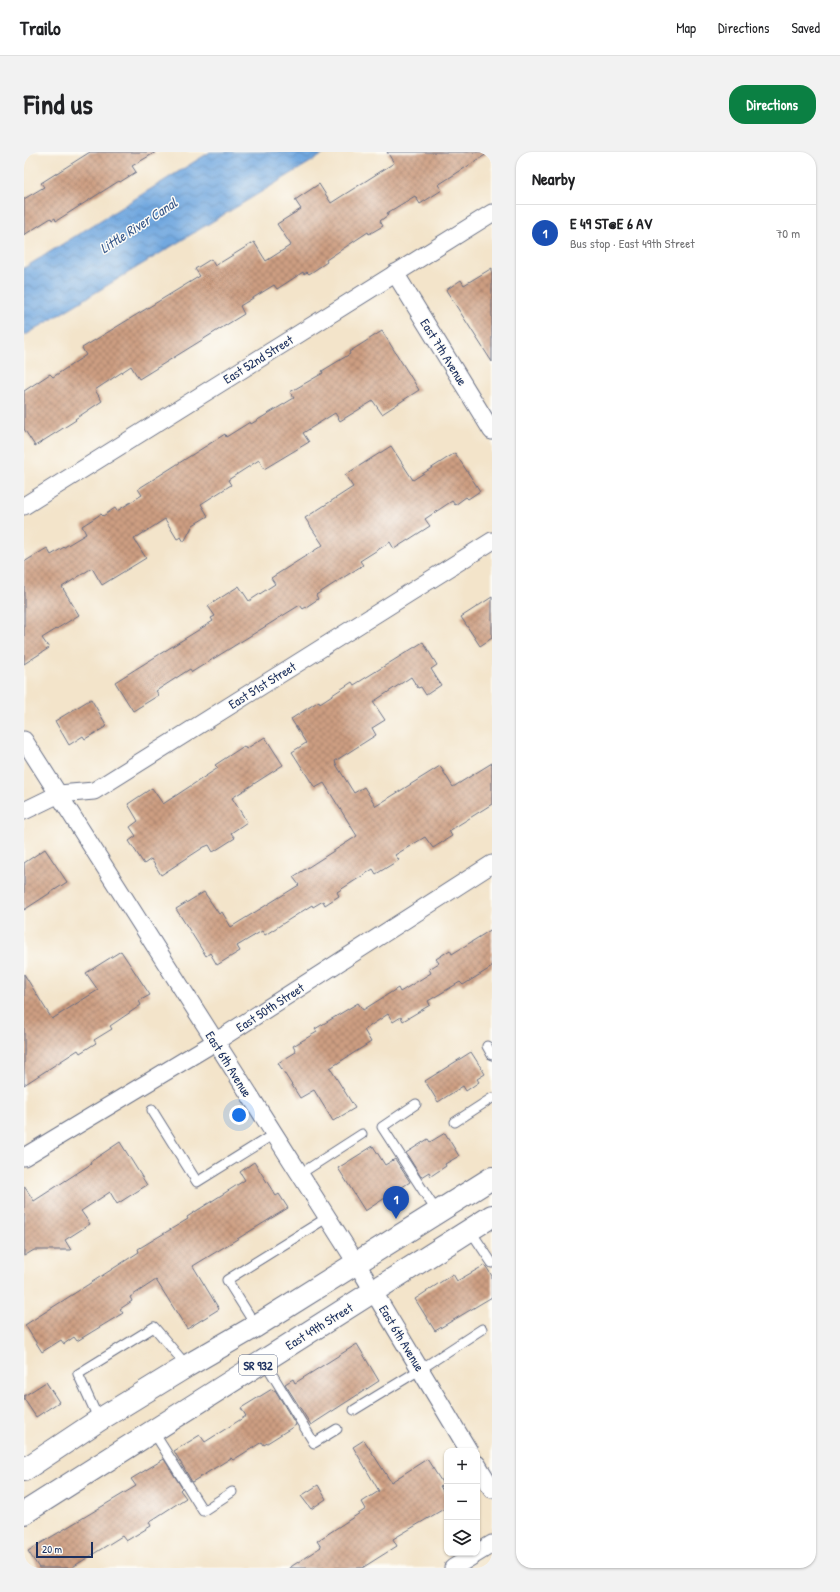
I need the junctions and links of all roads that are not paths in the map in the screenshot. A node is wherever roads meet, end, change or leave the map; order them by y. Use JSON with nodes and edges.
{"nodes":[{"id":1,"x":492,"y":212,"type":"edge"},
{"id":2,"x":395,"y":273,"type":"junction"},
{"id":3,"x":492,"y":431,"type":"edge"},
{"id":4,"x":24,"y":506,"type":"edge"},
{"id":5,"x":492,"y":540,"type":"edge"},
{"id":6,"x":24,"y":740,"type":"edge"},
{"id":7,"x":59,"y":794,"type":"junction"},
{"id":8,"x":24,"y":811,"type":"edge"},
{"id":9,"x":492,"y":864,"type":"edge"},
{"id":10,"x":215,"y":1042,"type":"junction"},
{"id":11,"x":492,"y":1098,"type":"edge"},
{"id":12,"x":416,"y":1104,"type":"dead end"},
{"id":13,"x":152,"y":1110,"type":"dead end"},
{"id":14,"x":455,"y":1122,"type":"dead end"},
{"id":15,"x":274,"y":1134,"type":"junction"},
{"id":16,"x":362,"y":1134,"type":"dead end"},
{"id":17,"x":24,"y":1157,"type":"edge"},
{"id":18,"x":300,"y":1174,"type":"junction"},
{"id":19,"x":492,"y":1178,"type":"edge"},
{"id":20,"x":437,"y":1212,"type":"junction"},
{"id":21,"x":492,"y":1216,"type":"edge"},
{"id":22,"x":328,"y":1217,"type":"junction"},
{"id":23,"x":470,"y":1230,"type":"junction"},
{"id":24,"x":492,"y":1263,"type":"edge"},
{"id":25,"x":357,"y":1264,"type":"junction"},
{"id":26,"x":374,"y":1292,"type":"junction"},
{"id":27,"x":256,"y":1326,"type":"junction"},
{"id":28,"x":482,"y":1329,"type":"dead end"},
{"id":29,"x":264,"y":1361,"type":"junction"},
{"id":30,"x":186,"y":1366,"type":"junction"},
{"id":31,"x":421,"y":1369,"type":"junction"},
{"id":32,"x":354,"y":1410,"type":"dead end"},
{"id":33,"x":99,"y":1420,"type":"junction"},
{"id":34,"x":337,"y":1429,"type":"dead end"},
{"id":35,"x":153,"y":1431,"type":"junction"},
{"id":36,"x":467,"y":1448,"type":"edge"},
{"id":37,"x":25,"y":1467,"type":"edge"},
{"id":38,"x":480,"y":1469,"type":"edge"},
{"id":39,"x":492,"y":1489,"type":"edge"},
{"id":40,"x":232,"y":1492,"type":"dead end"},
{"id":41,"x":24,"y":1513,"type":"edge"},
{"id":42,"x":492,"y":1544,"type":"edge"},
{"id":43,"x":453,"y":1568,"type":"edge"}],
"edges":[{"from":1,"to":2,"type":"street","name":"East 52nd Street"},
{"from":2,"to":3,"type":"street","name":"East 7th Avenue"},
{"from":2,"to":4,"type":"street","name":"East 52nd Street"},
{"from":5,"to":7,"type":"street","name":"East 51st Street"},
{"from":6,"to":7,"type":"street","name":"East 6th Avenue"},
{"from":7,"to":8,"type":"street","name":"East 51st Street"},
{"from":7,"to":10,"type":"street","name":"East 6th Avenue"},
{"from":9,"to":10,"type":"street","name":"East 50th Street"},
{"from":10,"to":15,"type":"street","name":"East 6th Avenue"},
{"from":10,"to":17,"type":"street","name":"East 50th Street"},
{"from":11,"to":14,"type":"lane"},
{"from":12,"to":20,"type":"lane"},
{"from":13,"to":15,"type":"lane"},
{"from":15,"to":18,"type":"street","name":"East 6th Avenue"},
{"from":16,"to":18,"type":"lane"},
{"from":18,"to":22,"type":"street","name":"East 6th Avenue"},
{"from":19,"to":20,"type":"main road","number":"SR 932"},
{"from":20,"to":25,"type":"main road","number":"SR 932"},
{"from":21,"to":23,"type":"main road","name":"East 49th Street","number":"SR 932"},
{"from":22,"to":25,"type":"street","name":"East 6th Avenue"},
{"from":22,"to":27,"type":"lane"},
{"from":23,"to":24,"type":"lane"},
{"from":23,"to":26,"type":"main road","name":"East 49th Street","number":"SR 932"},
{"from":25,"to":26,"type":"street","name":"East 6th Avenue"},
{"from":25,"to":27,"type":"main road","number":"SR 932"},
{"from":26,"to":29,"type":"main road","name":"East 49th Street","number":"SR 932"},
{"from":26,"to":31,"type":"street","name":"East 6th Avenue"},
{"from":27,"to":30,"type":"main road","number":"SR 932"},
{"from":28,"to":31,"type":"lane"},
{"from":29,"to":34,"type":"lane"},
{"from":29,"to":35,"type":"main road","name":"East 49th Street","number":"SR 932"},
{"from":30,"to":33,"type":"main road","number":"SR 932"},
{"from":30,"to":33,"type":"lane"},
{"from":31,"to":32,"type":"lane"},
{"from":31,"to":36,"type":"street","name":"East 6th Avenue"},
{"from":33,"to":37,"type":"main road","number":"SR 932"},
{"from":35,"to":40,"type":"lane"},
{"from":35,"to":41,"type":"main road","name":"East 49th Street","number":"SR 932"},
{"from":38,"to":39,"type":"street"},
{"from":42,"to":43,"type":"street"}]}
